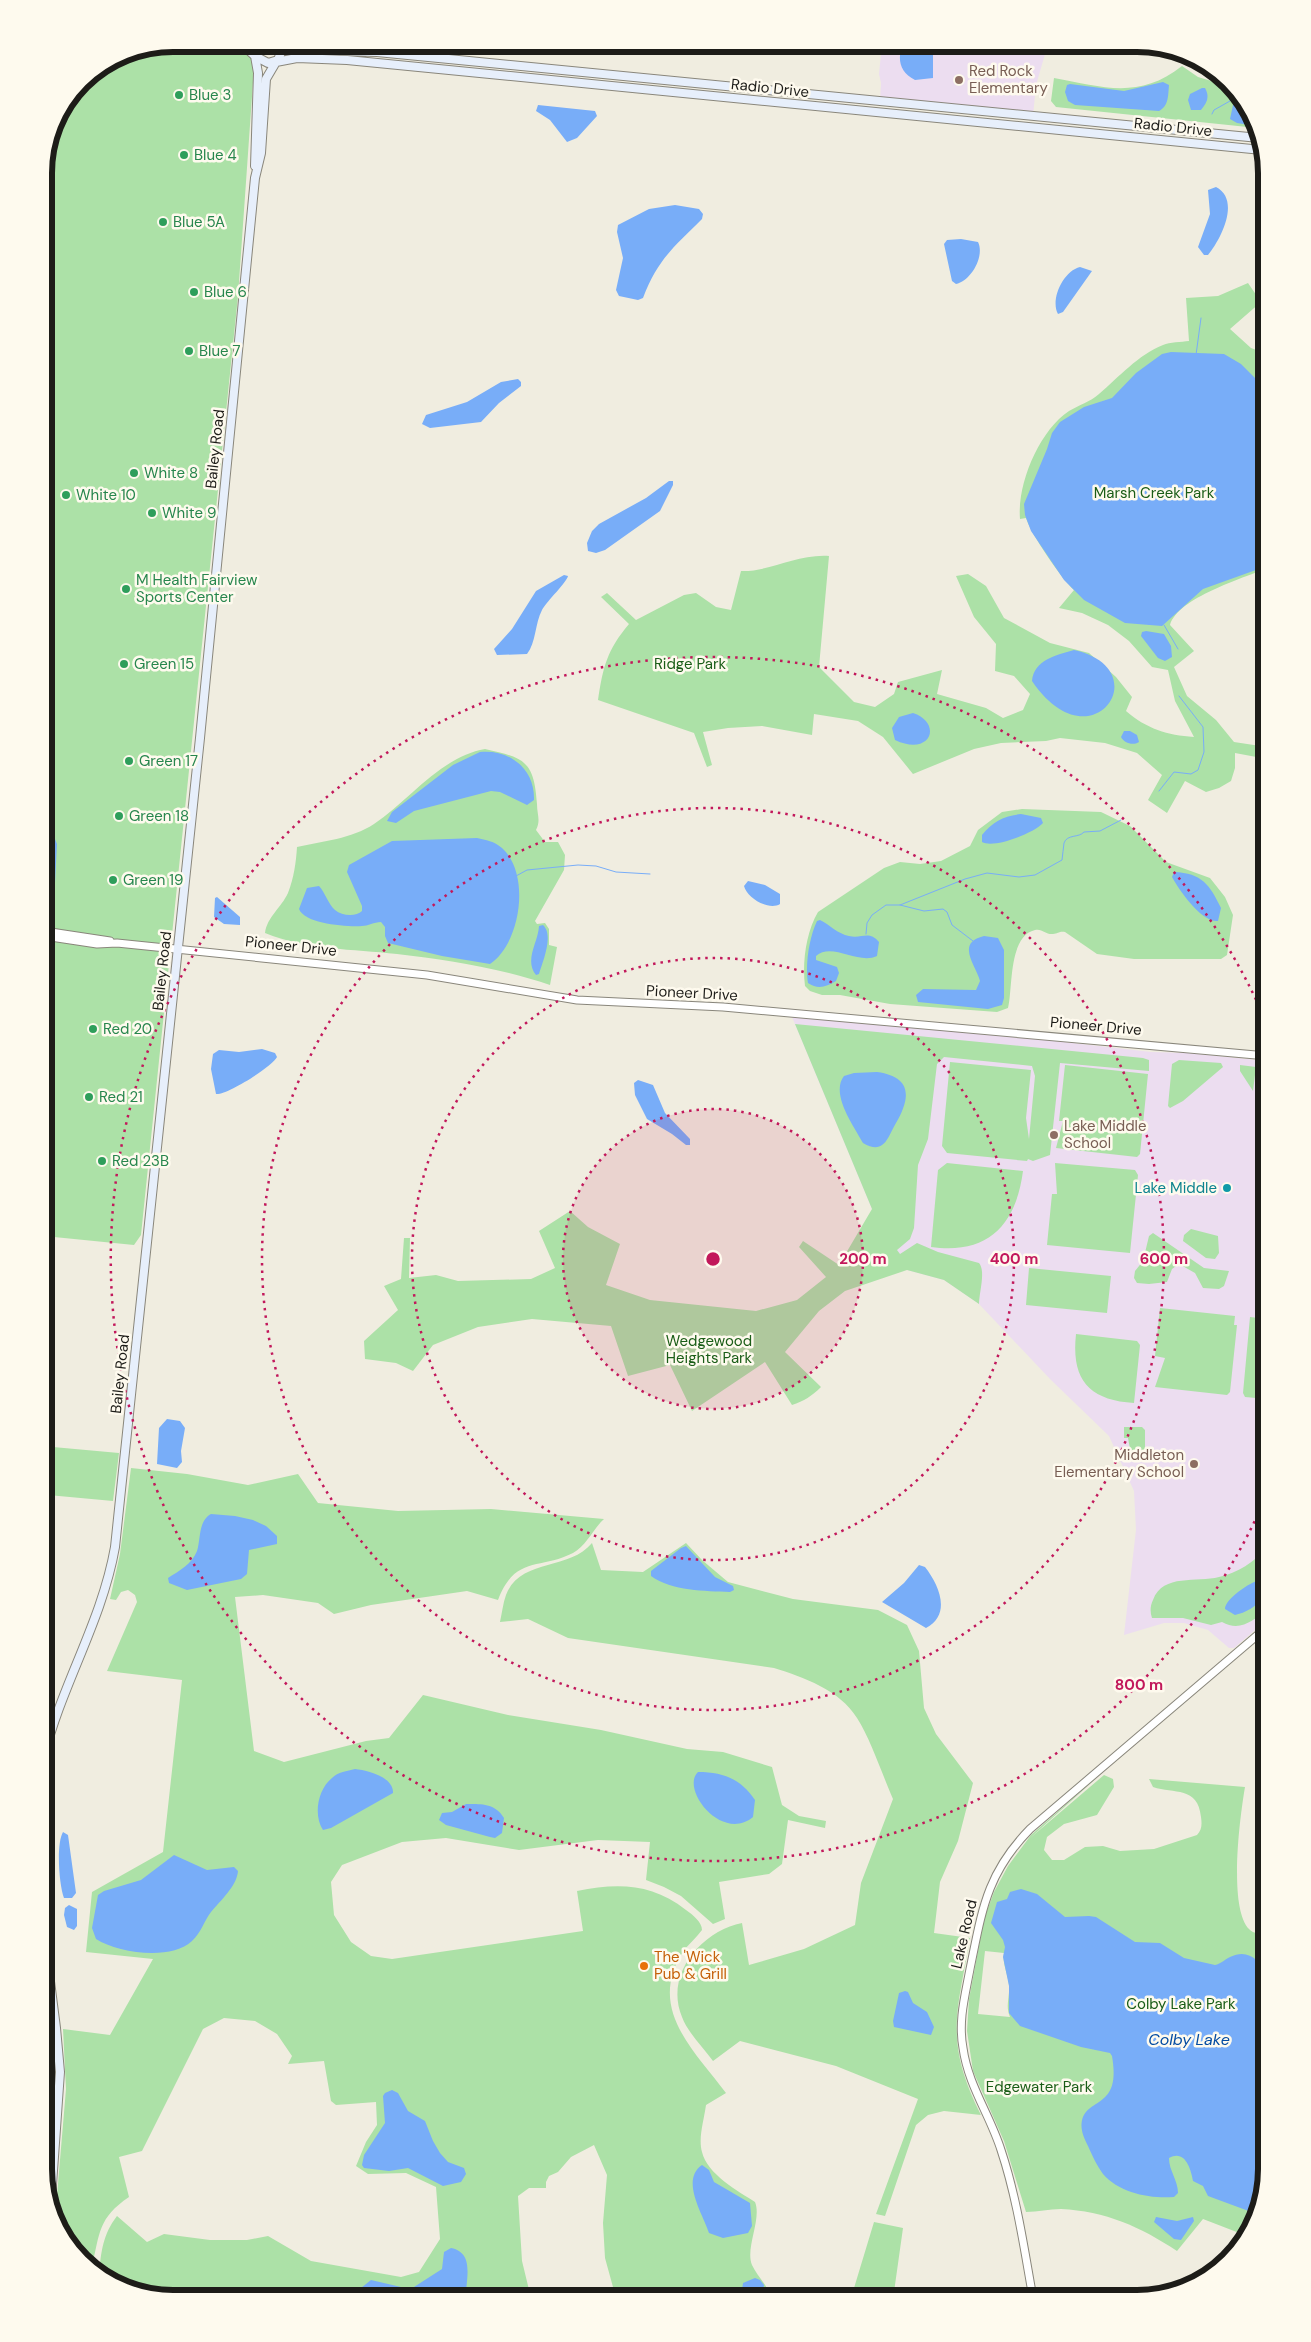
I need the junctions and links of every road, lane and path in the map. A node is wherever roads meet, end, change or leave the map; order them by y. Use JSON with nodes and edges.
{"nodes":[{"id":1,"x":250,"y":52,"type":"edge"},
{"id":2,"x":254,"y":52,"type":"edge"},
{"id":3,"x":283,"y":52,"type":"edge"},
{"id":4,"x":379,"y":52,"type":"edge"},
{"id":5,"x":255,"y":56,"type":"junction"},
{"id":6,"x":276,"y":62,"type":"junction"},
{"id":7,"x":1252,"y":137,"type":"edge"},
{"id":8,"x":1255,"y":149,"type":"edge"},
{"id":9,"x":255,"y":178,"type":"junction"},
{"id":10,"x":53,"y":931,"type":"edge"},
{"id":11,"x":53,"y":937,"type":"edge"},
{"id":12,"x":117,"y":943,"type":"junction"},
{"id":13,"x":178,"y":949,"type":"junction"},
{"id":14,"x":1258,"y":1055,"type":"edge"},
{"id":15,"x":1258,"y":1635,"type":"edge"},
{"id":16,"x":53,"y":1724,"type":"edge"},
{"id":17,"x":53,"y":2005,"type":"edge"},
{"id":18,"x":53,"y":2170,"type":"edge"},
{"id":19,"x":1032,"y":2290,"type":"edge"}],
"edges":[{"from":1,"to":5,"type":"main road"},
{"from":2,"to":5,"type":"main road","name":"Bailey Road"},
{"from":3,"to":6,"type":"main road","name":"Bailey Road"},
{"from":4,"to":7,"type":"main road","name":"Radio Drive"},
{"from":5,"to":6,"type":"main road"},
{"from":5,"to":9,"type":"main road","name":"Bailey Road"},
{"from":6,"to":8,"type":"main road","name":"Radio Drive"},
{"from":6,"to":9,"type":"main road","name":"Bailey Road"},
{"from":9,"to":13,"type":"main road","name":"Bailey Road"},
{"from":10,"to":12,"type":"street","name":"Pioneer Drive"},
{"from":11,"to":12,"type":"street","name":"Pioneer Drive"},
{"from":12,"to":13,"type":"street","name":"Pioneer Drive"},
{"from":13,"to":14,"type":"street","name":"Pioneer Drive"},
{"from":13,"to":16,"type":"main road","name":"Bailey Road"},
{"from":15,"to":19,"type":"street","name":"Lake Road"},
{"from":17,"to":18,"type":"main road"}]}
